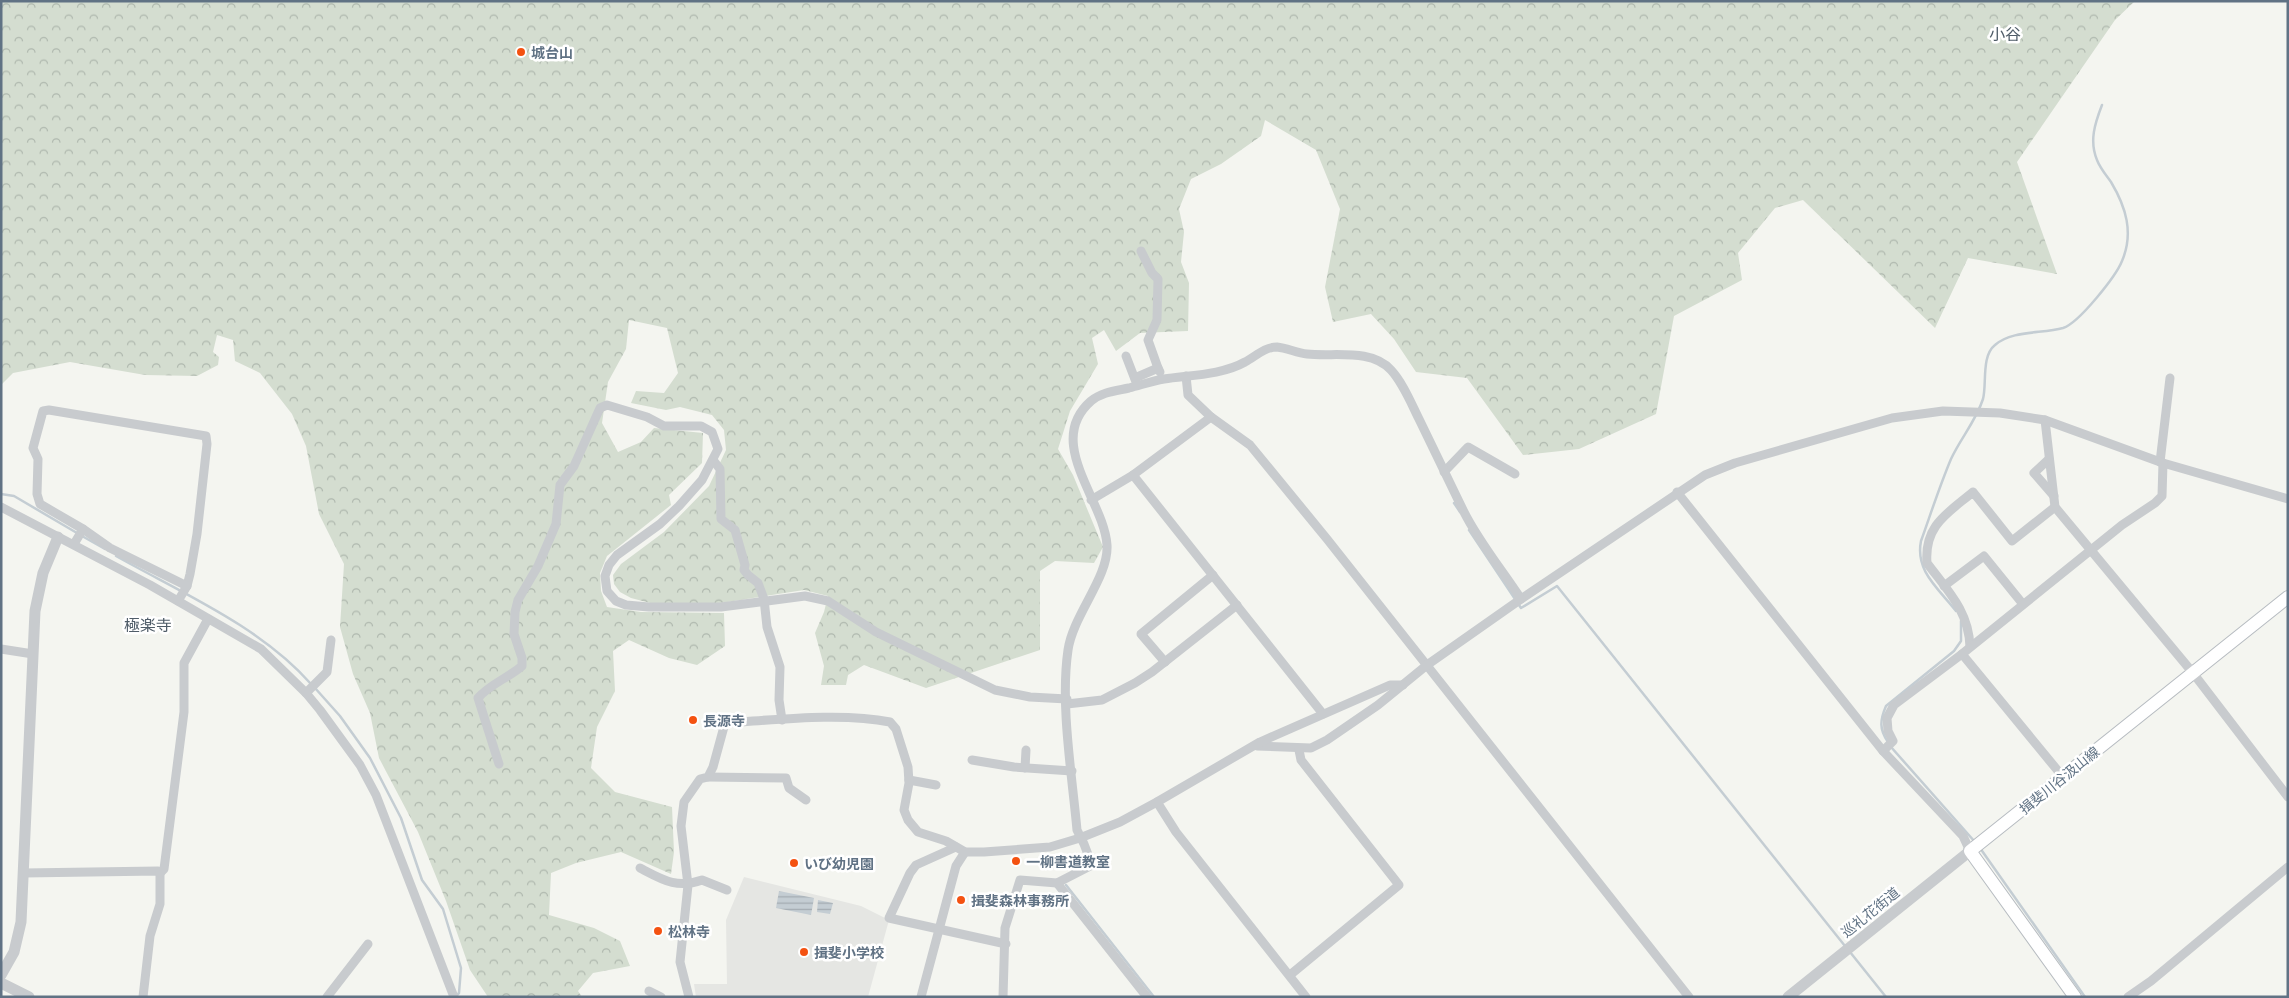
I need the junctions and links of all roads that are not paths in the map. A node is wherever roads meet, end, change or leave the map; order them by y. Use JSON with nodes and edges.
{"nodes":[{"id":1,"x":1141,"y":251,"type":"dead end"},
{"id":2,"x":1126,"y":356,"type":"dead end"},
{"id":3,"x":1158,"y":368,"type":"junction"},
{"id":4,"x":1186,"y":376,"type":"junction"},
{"id":5,"x":2170,"y":378,"type":"dead end"},
{"id":6,"x":1163,"y":380,"type":"junction"},
{"id":7,"x":1135,"y":382,"type":"junction"},
{"id":8,"x":1211,"y":417,"type":"junction"},
{"id":9,"x":2044,"y":420,"type":"junction"},
{"id":10,"x":2050,"y":459,"type":"junction"},
{"id":11,"x":713,"y":460,"type":"junction"},
{"id":12,"x":2162,"y":462,"type":"junction"},
{"id":13,"x":1444,"y":472,"type":"junction"},
{"id":14,"x":1515,"y":474,"type":"dead end"},
{"id":15,"x":1133,"y":475,"type":"junction"},
{"id":16,"x":1677,"y":492,"type":"junction"},
{"id":17,"x":2054,"y":496,"type":"junction"},
{"id":18,"x":2288,"y":499,"type":"edge"},
{"id":19,"x":1091,"y":500,"type":"junction"},
{"id":20,"x":1,"y":507,"type":"edge"},
{"id":21,"x":2055,"y":507,"type":"junction"},
{"id":22,"x":83,"y":529,"type":"junction"},
{"id":23,"x":58,"y":536,"type":"junction"},
{"id":24,"x":74,"y":544,"type":"junction"},
{"id":25,"x":2091,"y":550,"type":"junction"},
{"id":26,"x":1214,"y":575,"type":"junction"},
{"id":27,"x":187,"y":586,"type":"junction"},
{"id":28,"x":1944,"y":586,"type":"junction"},
{"id":29,"x":2288,"y":597,"type":"edge"},
{"id":30,"x":1520,"y":599,"type":"junction"},
{"id":31,"x":178,"y":602,"type":"junction"},
{"id":32,"x":764,"y":603,"type":"junction"},
{"id":33,"x":2022,"y":604,"type":"junction"},
{"id":34,"x":1238,"y":605,"type":"junction"},
{"id":35,"x":208,"y":619,"type":"junction"},
{"id":36,"x":331,"y":640,"type":"dead end"},
{"id":37,"x":1970,"y":647,"type":"junction"},
{"id":38,"x":1,"y":649,"type":"edge"},
{"id":39,"x":33,"y":654,"type":"junction"},
{"id":40,"x":1962,"y":654,"type":"junction"},
{"id":41,"x":1165,"y":662,"type":"junction"},
{"id":42,"x":1427,"y":665,"type":"junction"},
{"id":43,"x":2193,"y":673,"type":"junction"},
{"id":44,"x":1403,"y":685,"type":"junction"},
{"id":45,"x":306,"y":693,"type":"junction"},
{"id":46,"x":1067,"y":701,"type":"junction"},
{"id":47,"x":1323,"y":714,"type":"junction"},
{"id":48,"x":782,"y":720,"type":"junction"},
{"id":49,"x":1258,"y":746,"type":"junction"},
{"id":50,"x":1026,"y":750,"type":"dead end"},
{"id":51,"x":1299,"y":750,"type":"dead end"},
{"id":52,"x":1883,"y":751,"type":"junction"},
{"id":53,"x":972,"y":760,"type":"dead end"},
{"id":54,"x":499,"y":764,"type":"dead end"},
{"id":55,"x":1025,"y":768,"type":"junction"},
{"id":56,"x":1072,"y":770,"type":"junction"},
{"id":57,"x":708,"y":777,"type":"junction"},
{"id":58,"x":2063,"y":778,"type":"junction"},
{"id":59,"x":909,"y":780,"type":"junction"},
{"id":60,"x":936,"y":785,"type":"dead end"},
{"id":61,"x":2288,"y":797,"type":"edge"},
{"id":62,"x":806,"y":800,"type":"dead end"},
{"id":63,"x":1157,"y":802,"type":"junction"},
{"id":64,"x":1080,"y":838,"type":"junction"},
{"id":65,"x":956,"y":847,"type":"junction"},
{"id":66,"x":1970,"y":851,"type":"junction"},
{"id":67,"x":965,"y":852,"type":"junction"},
{"id":68,"x":2288,"y":867,"type":"edge"},
{"id":69,"x":640,"y":868,"type":"dead end"},
{"id":70,"x":24,"y":873,"type":"junction"},
{"id":71,"x":160,"y":873,"type":"junction"},
{"id":72,"x":1057,"y":883,"type":"junction"},
{"id":73,"x":688,"y":885,"type":"junction"},
{"id":74,"x":726,"y":890,"type":"dead end"},
{"id":75,"x":939,"y":930,"type":"junction"},
{"id":76,"x":368,"y":944,"type":"dead end"},
{"id":77,"x":1006,"y":944,"type":"junction"},
{"id":78,"x":1,"y":975,"type":"edge"},
{"id":79,"x":1290,"y":975,"type":"junction"},
{"id":80,"x":1,"y":983,"type":"edge"},
{"id":81,"x":649,"y":991,"type":"dead end"},
{"id":82,"x":453,"y":994,"type":"edge"},
{"id":83,"x":1143,"y":995,"type":"edge"},
{"id":84,"x":29,"y":997,"type":"edge"},
{"id":85,"x":143,"y":997,"type":"edge"},
{"id":86,"x":327,"y":997,"type":"edge"},
{"id":87,"x":661,"y":997,"type":"edge"},
{"id":88,"x":689,"y":997,"type":"edge"},
{"id":89,"x":921,"y":997,"type":"edge"},
{"id":90,"x":1003,"y":997,"type":"edge"},
{"id":91,"x":1306,"y":997,"type":"edge"},
{"id":92,"x":1689,"y":997,"type":"edge"},
{"id":93,"x":1788,"y":997,"type":"edge"},
{"id":94,"x":2075,"y":997,"type":"edge"},
{"id":95,"x":2128,"y":997,"type":"edge"}],
"edges":[{"from":1,"to":3,"type":"street"},
{"from":2,"to":7,"type":"street"},
{"from":3,"to":6,"type":"street"},
{"from":3,"to":7,"type":"street"},
{"from":4,"to":6,"type":"street"},
{"from":4,"to":8,"type":"street"},
{"from":4,"to":13,"type":"street"},
{"from":5,"to":12,"type":"street"},
{"from":6,"to":7,"type":"street"},
{"from":7,"to":19,"type":"street"},
{"from":8,"to":15,"type":"street"},
{"from":8,"to":42,"type":"street"},
{"from":9,"to":10,"type":"street"},
{"from":9,"to":12,"type":"street"},
{"from":9,"to":16,"type":"street"},
{"from":10,"to":17,"type":"street"},
{"from":10,"to":17,"type":"street"},
{"from":11,"to":32,"type":"street"},
{"from":11,"to":32,"type":"street"},
{"from":11,"to":54,"type":"street"},
{"from":12,"to":18,"type":"street"},
{"from":12,"to":25,"type":"street"},
{"from":13,"to":14,"type":"street"},
{"from":13,"to":30,"type":"street"},
{"from":15,"to":19,"type":"street"},
{"from":15,"to":26,"type":"street"},
{"from":16,"to":30,"type":"street"},
{"from":16,"to":52,"type":"street"},
{"from":17,"to":21,"type":"street"},
{"from":19,"to":46,"type":"street"},
{"from":20,"to":23,"type":"street"},
{"from":21,"to":25,"type":"street"},
{"from":21,"to":28,"type":"street"},
{"from":22,"to":24,"type":"street"},
{"from":22,"to":27,"type":"street"},
{"from":22,"to":27,"type":"street"},
{"from":23,"to":24,"type":"street"},
{"from":23,"to":39,"type":"street"},
{"from":24,"to":31,"type":"street"},
{"from":25,"to":33,"type":"street"},
{"from":25,"to":43,"type":"street"},
{"from":26,"to":34,"type":"street"},
{"from":26,"to":41,"type":"street"},
{"from":27,"to":31,"type":"street"},
{"from":28,"to":33,"type":"street"},
{"from":28,"to":37,"type":"street"},
{"from":29,"to":43,"type":"main road","name":"揖斐川谷汲山線"},
{"from":30,"to":42,"type":"street"},
{"from":31,"to":35,"type":"street"},
{"from":32,"to":46,"type":"street"},
{"from":32,"to":48,"type":"street"},
{"from":33,"to":37,"type":"street"},
{"from":34,"to":41,"type":"street"},
{"from":34,"to":47,"type":"street"},
{"from":35,"to":45,"type":"street"},
{"from":35,"to":71,"type":"street"},
{"from":36,"to":45,"type":"street"},
{"from":37,"to":40,"type":"street"},
{"from":38,"to":39,"type":"street"},
{"from":39,"to":70,"type":"street"},
{"from":40,"to":52,"type":"street"},
{"from":40,"to":58,"type":"street"},
{"from":41,"to":46,"type":"street"},
{"from":42,"to":44,"type":"street"},
{"from":42,"to":92,"type":"street"},
{"from":43,"to":58,"type":"main road","name":"揖斐川谷汲山線"},
{"from":43,"to":61,"type":"street"},
{"from":44,"to":47,"type":"street"},
{"from":44,"to":49,"type":"street"},
{"from":45,"to":82,"type":"street"},
{"from":46,"to":56,"type":"street"},
{"from":47,"to":49,"type":"street"},
{"from":48,"to":57,"type":"street"},
{"from":48,"to":59,"type":"street"},
{"from":49,"to":63,"type":"street"},
{"from":50,"to":55,"type":"street"},
{"from":51,"to":79,"type":"street"},
{"from":52,"to":66,"type":"street"},
{"from":53,"to":55,"type":"street"},
{"from":55,"to":56,"type":"street"},
{"from":56,"to":64,"type":"street"},
{"from":57,"to":62,"type":"street"},
{"from":57,"to":73,"type":"street"},
{"from":58,"to":66,"type":"main road","name":"揖斐川谷汲山線"},
{"from":59,"to":60,"type":"street"},
{"from":59,"to":65,"type":"street"},
{"from":63,"to":64,"type":"street"},
{"from":63,"to":79,"type":"street"},
{"from":64,"to":67,"type":"street"},
{"from":64,"to":72,"type":"street"},
{"from":65,"to":67,"type":"street"},
{"from":65,"to":75,"type":"street"},
{"from":66,"to":93,"type":"street","name":"巡礼花街道"},
{"from":66,"to":94,"type":"main road"},
{"from":67,"to":75,"type":"street"},
{"from":68,"to":95,"type":"street"},
{"from":69,"to":73,"type":"street"},
{"from":70,"to":71,"type":"street"},
{"from":70,"to":78,"type":"street"},
{"from":71,"to":85,"type":"street"},
{"from":72,"to":77,"type":"street"},
{"from":72,"to":83,"type":"street"},
{"from":73,"to":74,"type":"street"},
{"from":73,"to":88,"type":"street"},
{"from":75,"to":77,"type":"street"},
{"from":75,"to":89,"type":"street"},
{"from":76,"to":86,"type":"street"},
{"from":77,"to":90,"type":"street"},
{"from":79,"to":91,"type":"street"},
{"from":80,"to":84,"type":"street"},
{"from":81,"to":87,"type":"street"}]}
